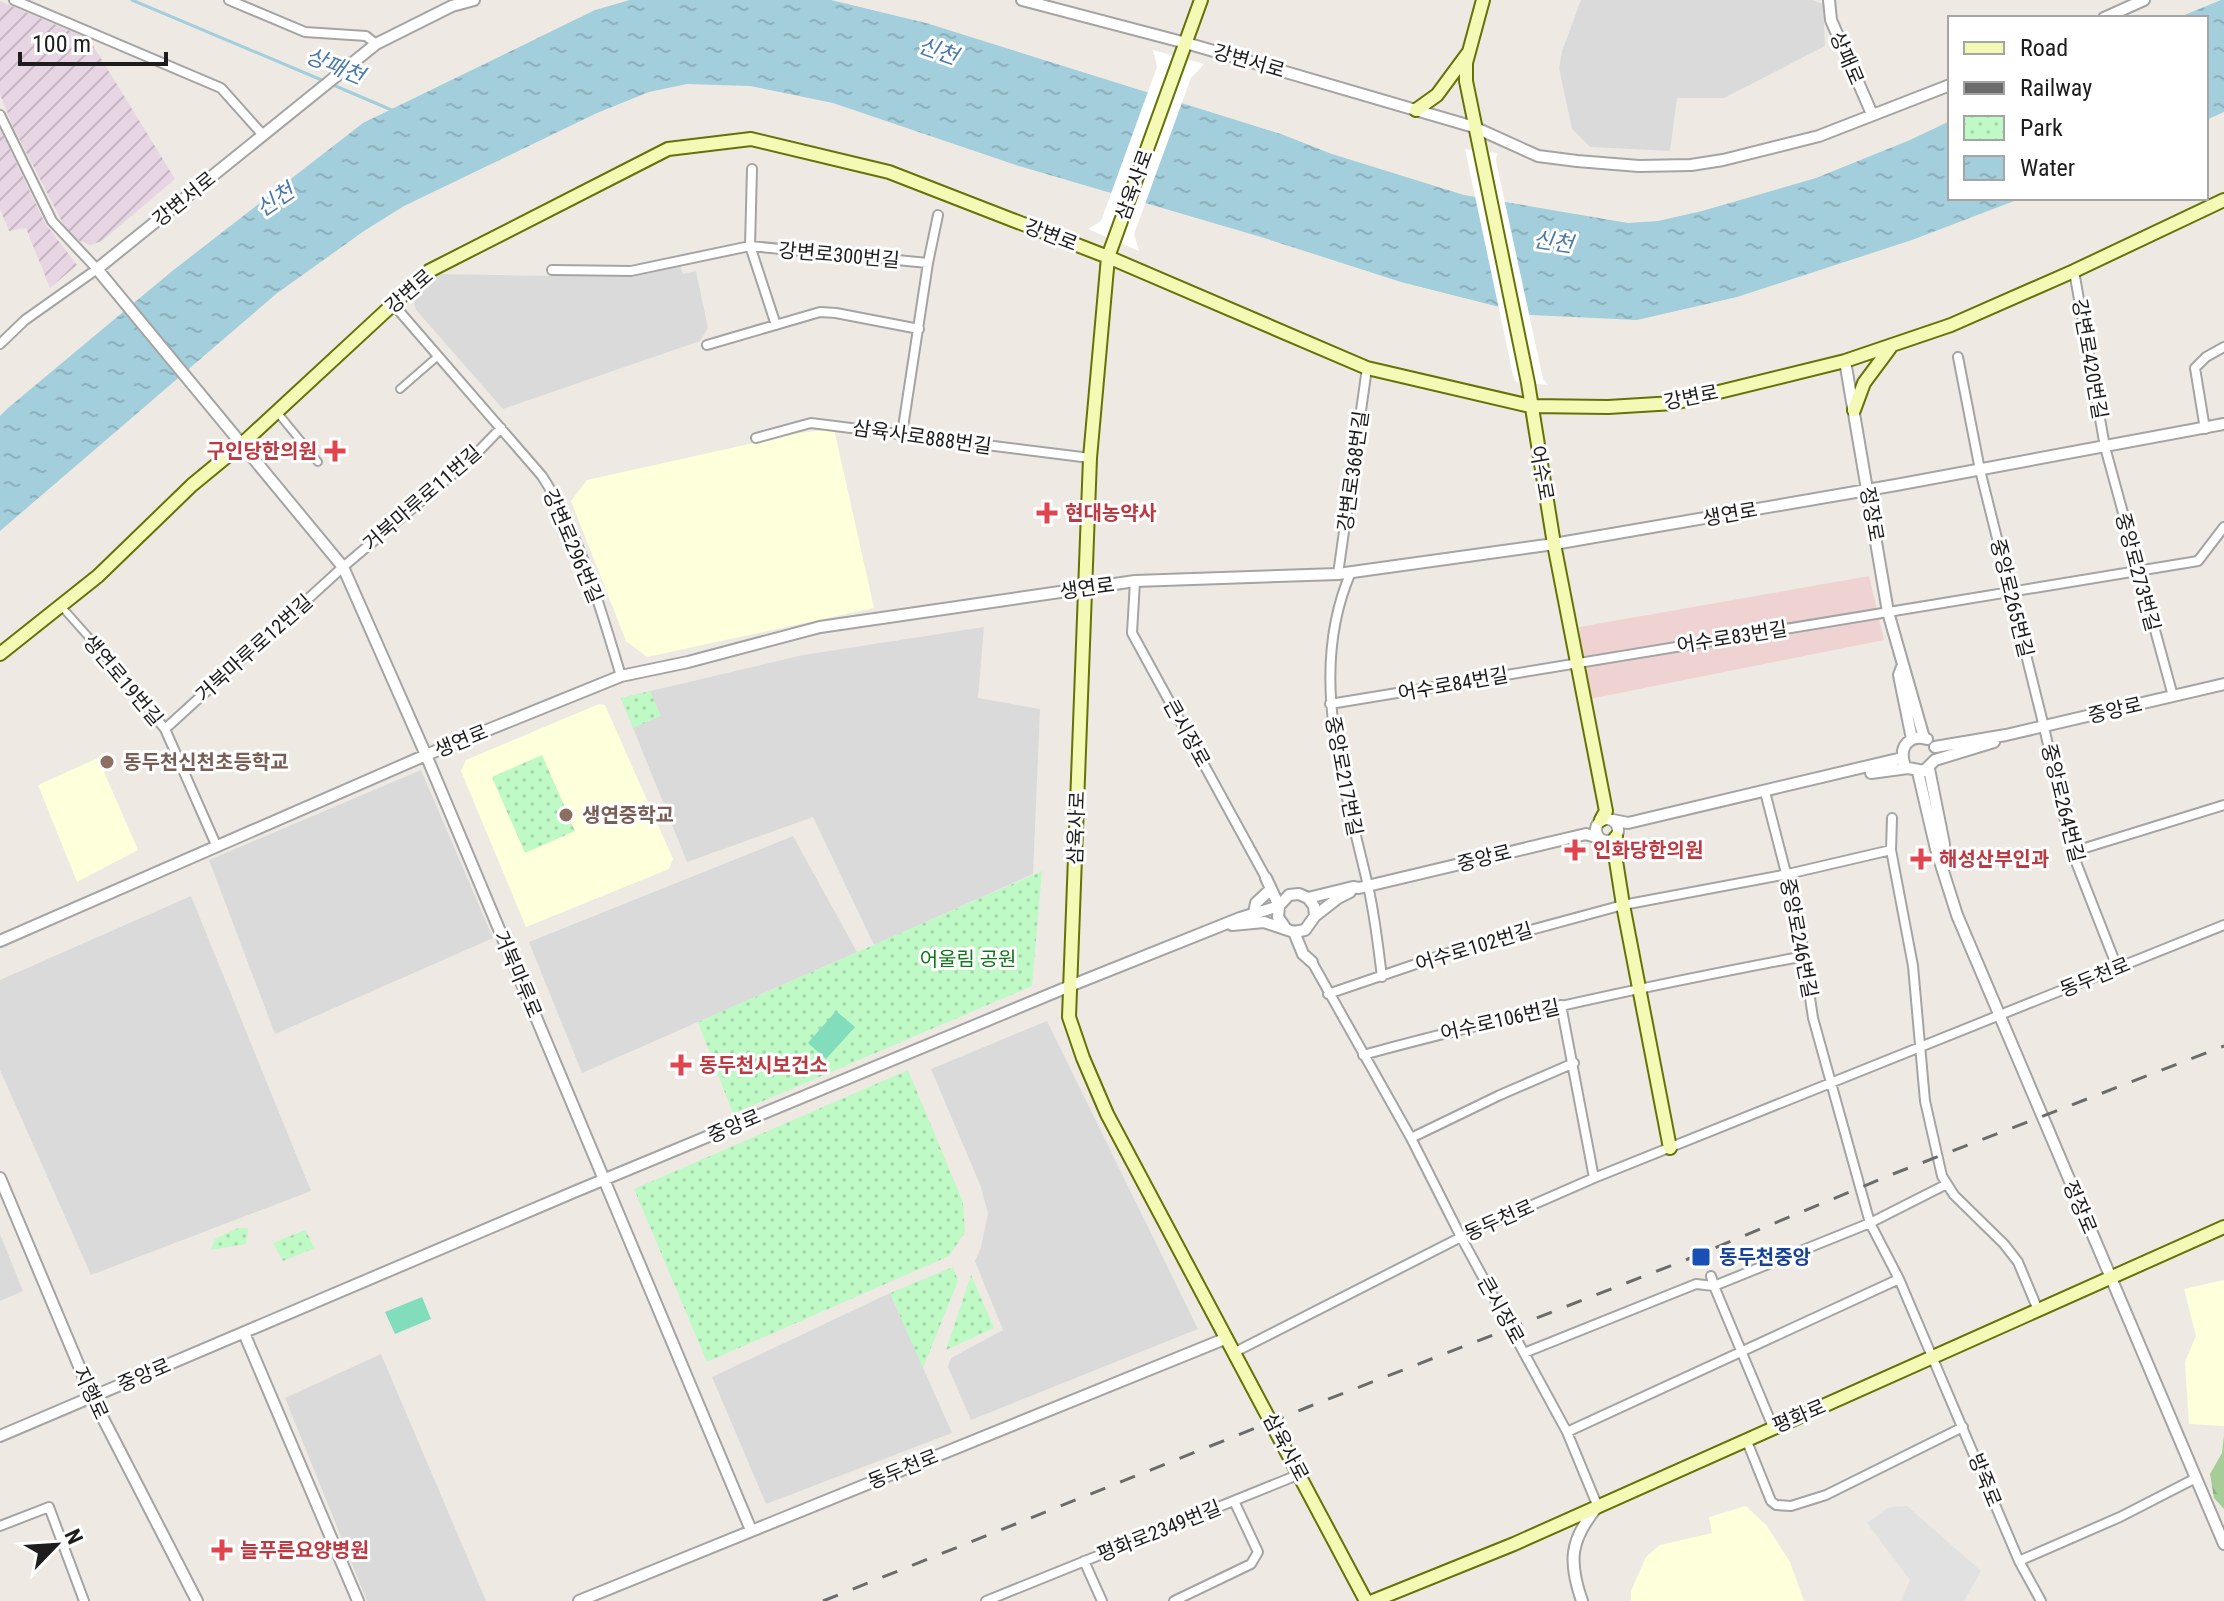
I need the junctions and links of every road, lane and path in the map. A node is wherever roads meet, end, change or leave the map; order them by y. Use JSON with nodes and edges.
{"nodes":[{"id":1,"x":14,"y":0,"type":"edge"},
{"id":2,"x":229,"y":0,"type":"edge"},
{"id":3,"x":474,"y":0,"type":"edge"},
{"id":4,"x":1022,"y":0,"type":"edge"},
{"id":5,"x":1483,"y":0,"type":"edge"},
{"id":6,"x":1829,"y":0,"type":"edge"},
{"id":7,"x":2144,"y":0,"type":"edge"},
{"id":8,"x":1199,"y":1,"type":"edge"},
{"id":9,"x":2108,"y":16,"type":"edge"},
{"id":10,"x":1186,"y":43,"type":"junction"},
{"id":11,"x":376,"y":44,"type":"junction"},
{"id":12,"x":1470,"y":50,"type":"junction"},
{"id":13,"x":1948,"y":86,"type":"edge"},
{"id":14,"x":1416,"y":110,"type":"junction"},
{"id":15,"x":1872,"y":114,"type":"junction"},
{"id":16,"x":0,"y":115,"type":"edge"},
{"id":17,"x":1474,"y":127,"type":"junction"},
{"id":18,"x":267,"y":132,"type":"junction"},
{"id":19,"x":752,"y":169,"type":"dead end"},
{"id":20,"x":2224,"y":200,"type":"edge"},
{"id":21,"x":938,"y":215,"type":"dead end"},
{"id":22,"x":750,"y":246,"type":"junction"},
{"id":23,"x":1108,"y":257,"type":"junction"},
{"id":24,"x":928,"y":263,"type":"junction"},
{"id":25,"x":97,"y":269,"type":"junction"},
{"id":26,"x":552,"y":270,"type":"dead end"},
{"id":27,"x":2074,"y":271,"type":"junction"},
{"id":28,"x":393,"y":304,"type":"junction"},
{"id":29,"x":776,"y":325,"type":"junction"},
{"id":30,"x":919,"y":329,"type":"junction"},
{"id":31,"x":0,"y":344,"type":"edge"},
{"id":32,"x":707,"y":345,"type":"dead end"},
{"id":33,"x":1890,"y":347,"type":"junction"},
{"id":34,"x":2224,"y":347,"type":"edge"},
{"id":35,"x":438,"y":356,"type":"junction"},
{"id":36,"x":1958,"y":357,"type":"dead end"},
{"id":37,"x":1845,"y":361,"type":"junction"},
{"id":38,"x":1367,"y":368,"type":"junction"},
{"id":39,"x":400,"y":389,"type":"dead end"},
{"id":40,"x":1530,"y":406,"type":"junction"},
{"id":41,"x":1854,"y":410,"type":"junction"},
{"id":42,"x":276,"y":412,"type":"junction"},
{"id":43,"x":2224,"y":424,"type":"edge"},
{"id":44,"x":501,"y":428,"type":"junction"},
{"id":45,"x":2205,"y":429,"type":"junction"},
{"id":46,"x":902,"y":434,"type":"junction"},
{"id":47,"x":756,"y":438,"type":"dead end"},
{"id":48,"x":243,"y":443,"type":"junction"},
{"id":49,"x":2105,"y":447,"type":"junction"},
{"id":50,"x":1090,"y":458,"type":"junction"},
{"id":51,"x":318,"y":462,"type":"dead end"},
{"id":52,"x":1980,"y":470,"type":"junction"},
{"id":53,"x":1867,"y":489,"type":"junction"},
{"id":54,"x":2224,"y":527,"type":"edge"},
{"id":55,"x":1554,"y":544,"type":"junction"},
{"id":56,"x":343,"y":567,"type":"junction"},
{"id":57,"x":1351,"y":572,"type":"junction"},
{"id":58,"x":2137,"y":572,"type":"junction"},
{"id":59,"x":1338,"y":574,"type":"junction"},
{"id":60,"x":1135,"y":581,"type":"junction"},
{"id":61,"x":1085,"y":588,"type":"junction"},
{"id":62,"x":2011,"y":593,"type":"junction"},
{"id":63,"x":61,"y":605,"type":"junction"},
{"id":64,"x":1888,"y":612,"type":"junction"},
{"id":65,"x":101,"y":651,"type":"joint"},
{"id":66,"x":0,"y":654,"type":"edge"},
{"id":67,"x":1576,"y":663,"type":"junction"},
{"id":68,"x":621,"y":676,"type":"junction"},
{"id":69,"x":2224,"y":684,"type":"edge"},
{"id":70,"x":2173,"y":696,"type":"junction"},
{"id":71,"x":1330,"y":704,"type":"junction"},
{"id":72,"x":2044,"y":727,"type":"junction"},
{"id":73,"x":165,"y":729,"type":"junction"},
{"id":74,"x":2006,"y":735,"type":"junction"},
{"id":75,"x":1918,"y":738,"type":"junction"},
{"id":76,"x":1935,"y":747,"type":"junction"},
{"id":77,"x":426,"y":755,"type":"junction"},
{"id":78,"x":1919,"y":765,"type":"junction"},
{"id":79,"x":1765,"y":792,"type":"junction"},
{"id":80,"x":2220,"y":806,"type":"edge"},
{"id":81,"x":1892,"y":818,"type":"dead end"},
{"id":82,"x":1604,"y":819,"type":"junction"},
{"id":83,"x":1628,"y":823,"type":"junction"},
{"id":84,"x":1586,"y":834,"type":"junction"},
{"id":85,"x":1609,"y":841,"type":"junction"},
{"id":86,"x":217,"y":847,"type":"junction"},
{"id":87,"x":1891,"y":850,"type":"junction"},
{"id":88,"x":2072,"y":852,"type":"junction"},
{"id":89,"x":1788,"y":874,"type":"junction"},
{"id":90,"x":1266,"y":878,"type":"junction"},
{"id":91,"x":1364,"y":887,"type":"junction"},
{"id":92,"x":1270,"y":890,"type":"junction"},
{"id":93,"x":1289,"y":895,"type":"junction"},
{"id":94,"x":1308,"y":898,"type":"junction"},
{"id":95,"x":1623,"y":905,"type":"junction"},
{"id":96,"x":1279,"y":906,"type":"junction"},
{"id":97,"x":1254,"y":913,"type":"junction"},
{"id":98,"x":1315,"y":916,"type":"junction"},
{"id":99,"x":2224,"y":925,"type":"edge"},
{"id":100,"x":1226,"y":926,"type":"junction"},
{"id":101,"x":1296,"y":931,"type":"junction"},
{"id":102,"x":0,"y":941,"type":"edge"},
{"id":103,"x":1805,"y":956,"type":"junction"},
{"id":104,"x":1312,"y":962,"type":"joint"},
{"id":105,"x":2117,"y":967,"type":"junction"},
{"id":106,"x":1382,"y":977,"type":"junction"},
{"id":107,"x":1070,"y":986,"type":"junction"},
{"id":108,"x":1638,"y":987,"type":"junction"},
{"id":109,"x":1328,"y":994,"type":"junction"},
{"id":110,"x":1561,"y":1005,"type":"junction"},
{"id":111,"x":1999,"y":1015,"type":"junction"},
{"id":112,"x":1921,"y":1048,"type":"junction"},
{"id":113,"x":1363,"y":1055,"type":"junction"},
{"id":114,"x":1574,"y":1063,"type":"junction"},
{"id":115,"x":1830,"y":1084,"type":"junction"},
{"id":116,"x":1411,"y":1138,"type":"junction"},
{"id":117,"x":1670,"y":1148,"type":"junction"},
{"id":118,"x":0,"y":1178,"type":"edge"},
{"id":119,"x":1594,"y":1178,"type":"junction"},
{"id":120,"x":604,"y":1180,"type":"junction"},
{"id":121,"x":1947,"y":1184,"type":"junction"},
{"id":122,"x":1870,"y":1223,"type":"junction"},
{"id":123,"x":2224,"y":1227,"type":"edge"},
{"id":124,"x":1461,"y":1237,"type":"junction"},
{"id":125,"x":2110,"y":1276,"type":"junction"},
{"id":126,"x":1899,"y":1279,"type":"junction"},
{"id":127,"x":1712,"y":1281,"type":"junction"},
{"id":128,"x":2038,"y":1310,"type":"junction"},
{"id":129,"x":244,"y":1333,"type":"junction"},
{"id":130,"x":1227,"y":1338,"type":"junction"},
{"id":131,"x":1740,"y":1351,"type":"junction"},
{"id":132,"x":1235,"y":1352,"type":"junction"},
{"id":133,"x":1524,"y":1353,"type":"junction"},
{"id":134,"x":1932,"y":1358,"type":"junction"},
{"id":135,"x":92,"y":1397,"type":"junction"},
{"id":136,"x":1773,"y":1427,"type":"junction"},
{"id":137,"x":1963,"y":1427,"type":"junction"},
{"id":138,"x":1567,"y":1432,"type":"junction"},
{"id":139,"x":0,"y":1436,"type":"edge"},
{"id":140,"x":1746,"y":1439,"type":"junction"},
{"id":141,"x":1300,"y":1474,"type":"junction"},
{"id":142,"x":2196,"y":1478,"type":"junction"},
{"id":143,"x":1234,"y":1501,"type":"junction"},
{"id":144,"x":1598,"y":1507,"type":"junction"},
{"id":145,"x":0,"y":1526,"type":"edge"},
{"id":146,"x":751,"y":1530,"type":"junction"},
{"id":147,"x":2224,"y":1544,"type":"edge"},
{"id":148,"x":1084,"y":1561,"type":"junction"},
{"id":149,"x":2019,"y":1561,"type":"junction"},
{"id":150,"x":84,"y":1601,"type":"edge"},
{"id":151,"x":197,"y":1601,"type":"edge"},
{"id":152,"x":358,"y":1601,"type":"edge"},
{"id":153,"x":579,"y":1601,"type":"edge"},
{"id":154,"x":986,"y":1601,"type":"edge"},
{"id":155,"x":1102,"y":1601,"type":"edge"},
{"id":156,"x":1174,"y":1601,"type":"edge"},
{"id":157,"x":1366,"y":1601,"type":"edge"},
{"id":158,"x":1373,"y":1601,"type":"edge"},
{"id":159,"x":1582,"y":1601,"type":"edge"},
{"id":160,"x":2041,"y":1601,"type":"edge"}],
"edges":[{"from":1,"to":18,"type":"street"},
{"from":2,"to":11,"type":"street"},
{"from":3,"to":11,"type":"street"},
{"from":4,"to":10,"type":"street","name":"강변서로"},
{"from":5,"to":12,"type":"main road","name":"어수로"},
{"from":6,"to":15,"type":"street","name":"상패로"},
{"from":7,"to":9,"type":"street"},
{"from":8,"to":10,"type":"main road","name":"삼육사로"},
{"from":10,"to":14,"type":"street","name":"강변서로"},
{"from":10,"to":23,"type":"main road","name":"삼육사로"},
{"from":11,"to":18,"type":"street","name":"강변서로"},
{"from":12,"to":14,"type":"main road"},
{"from":12,"to":17,"type":"main road","name":"어수로"},
{"from":13,"to":15,"type":"street"},
{"from":14,"to":17,"type":"street","name":"강변서로"},
{"from":15,"to":17,"type":"street"},
{"from":16,"to":25,"type":"street"},
{"from":17,"to":40,"type":"main road","name":"어수로"},
{"from":18,"to":25,"type":"street","name":"강변서로"},
{"from":19,"to":22,"type":"street","name":"강변로300번길"},
{"from":20,"to":27,"type":"main road","name":"강변로"},
{"from":21,"to":24,"type":"street"},
{"from":22,"to":24,"type":"street","name":"강변로300번길"},
{"from":22,"to":26,"type":"street","name":"강변로300번길"},
{"from":22,"to":29,"type":"street"},
{"from":23,"to":28,"type":"main road","name":"강변로"},
{"from":23,"to":38,"type":"main road","name":"강변로"},
{"from":23,"to":50,"type":"main road","name":"삼육사로"},
{"from":24,"to":30,"type":"street"},
{"from":25,"to":31,"type":"street"},
{"from":25,"to":48,"type":"street","name":"거북마루로"},
{"from":27,"to":33,"type":"main road","name":"강변로"},
{"from":27,"to":49,"type":"street","name":"강변로420번길"},
{"from":28,"to":35,"type":"street","name":"강변로296번길"},
{"from":28,"to":42,"type":"main road","name":"강변로"},
{"from":29,"to":30,"type":"street"},
{"from":29,"to":32,"type":"street"},
{"from":30,"to":46,"type":"street"},
{"from":33,"to":37,"type":"main road","name":"강변로"},
{"from":33,"to":41,"type":"main road"},
{"from":34,"to":45,"type":"street"},
{"from":35,"to":39,"type":"street"},
{"from":35,"to":44,"type":"street","name":"강변로296번길"},
{"from":36,"to":52,"type":"street","name":"중앙로265번길"},
{"from":37,"to":40,"type":"main road","name":"강변로"},
{"from":37,"to":41,"type":"street","name":"정장로"},
{"from":38,"to":40,"type":"main road","name":"강변로"},
{"from":38,"to":59,"type":"street","name":"강변로368번길"},
{"from":40,"to":55,"type":"main road","name":"어수로"},
{"from":41,"to":53,"type":"street","name":"정장로"},
{"from":42,"to":48,"type":"main road","name":"강변로"},
{"from":42,"to":51,"type":"street"},
{"from":43,"to":45,"type":"street","name":"생연로"},
{"from":44,"to":56,"type":"street","name":"거북마루로11번길"},
{"from":44,"to":68,"type":"street","name":"강변로296번길"},
{"from":45,"to":49,"type":"street","name":"생연로"},
{"from":46,"to":47,"type":"street","name":"삼육사로888번길"},
{"from":46,"to":50,"type":"street","name":"삼육사로888번길"},
{"from":48,"to":56,"type":"street","name":"거북마루로"},
{"from":48,"to":63,"type":"main road","name":"강변로"},
{"from":49,"to":52,"type":"street","name":"생연로"},
{"from":49,"to":58,"type":"street","name":"중앙로273번길"},
{"from":50,"to":61,"type":"main road","name":"삼육사로"},
{"from":52,"to":53,"type":"street","name":"생연로"},
{"from":52,"to":62,"type":"street","name":"중앙로265번길"},
{"from":53,"to":55,"type":"street","name":"생연로"},
{"from":53,"to":64,"type":"street","name":"정장로"},
{"from":54,"to":58,"type":"street","name":"어수로83번길"},
{"from":55,"to":57,"type":"street","name":"생연로"},
{"from":55,"to":67,"type":"main road","name":"어수로"},
{"from":56,"to":73,"type":"street","name":"거북마루로12번길"},
{"from":56,"to":77,"type":"street","name":"거북마루로"},
{"from":57,"to":59,"type":"street","name":"생연로"},
{"from":57,"to":71,"type":"street","name":"중앙로217번길"},
{"from":58,"to":62,"type":"street","name":"어수로83번길"},
{"from":58,"to":70,"type":"street","name":"중앙로273번길"},
{"from":59,"to":60,"type":"street","name":"생연로"},
{"from":60,"to":61,"type":"street","name":"생연로"},
{"from":60,"to":90,"type":"street","name":"큰시장로"},
{"from":61,"to":68,"type":"street","name":"생연로"},
{"from":61,"to":107,"type":"main road","name":"삼육사로"},
{"from":62,"to":64,"type":"street","name":"어수로83번길"},
{"from":62,"to":72,"type":"street","name":"중앙로265번길"},
{"from":63,"to":65,"type":"street","name":"생연로19번길"},
{"from":63,"to":66,"type":"main road","name":"강변로"},
{"from":64,"to":67,"type":"street","name":"어수로83번길"},
{"from":64,"to":75,"type":"street","name":"정장로"},
{"from":65,"to":73,"type":"street","name":"생연로19번길"},
{"from":67,"to":71,"type":"street","name":"어수로84번길"},
{"from":67,"to":82,"type":"main road","name":"어수로"},
{"from":68,"to":77,"type":"street","name":"생연로"},
{"from":69,"to":70,"type":"street","name":"중앙로"},
{"from":70,"to":72,"type":"street","name":"중앙로"},
{"from":71,"to":91,"type":"street","name":"중앙로217번길"},
{"from":72,"to":74,"type":"street","name":"중앙로"},
{"from":72,"to":88,"type":"street","name":"중앙로264번길"},
{"from":73,"to":86,"type":"street","name":"생연로19번길"},
{"from":74,"to":76,"type":"street"},
{"from":74,"to":78,"type":"street"},
{"from":75,"to":76,"type":"street"},
{"from":75,"to":78,"type":"street"},
{"from":76,"to":78,"type":"street","name":"정장로"},
{"from":77,"to":86,"type":"street","name":"생연로"},
{"from":77,"to":120,"type":"street","name":"거북마루로"},
{"from":78,"to":79,"type":"street"},
{"from":78,"to":111,"type":"street","name":"정장로"},
{"from":79,"to":83,"type":"street"},
{"from":79,"to":89,"type":"street","name":"중앙로246번길"},
{"from":80,"to":88,"type":"street"},
{"from":81,"to":87,"type":"street"},
{"from":82,"to":83,"type":"street"},
{"from":82,"to":84,"type":"street"},
{"from":82,"to":85,"type":"street"},
{"from":82,"to":85,"type":"street"},
{"from":83,"to":85,"type":"street"},
{"from":84,"to":85,"type":"street"},
{"from":84,"to":91,"type":"street","name":"중앙로"},
{"from":85,"to":95,"type":"main road"},
{"from":86,"to":102,"type":"street","name":"생연로"},
{"from":87,"to":89,"type":"street","name":"어수로102번길"},
{"from":87,"to":112,"type":"street"},
{"from":88,"to":105,"type":"street","name":"중앙로264번길"},
{"from":89,"to":95,"type":"street","name":"어수로102번길"},
{"from":89,"to":103,"type":"street","name":"중앙로246번길"},
{"from":90,"to":92,"type":"street"},
{"from":90,"to":93,"type":"street"},
{"from":91,"to":94,"type":"street"},
{"from":91,"to":98,"type":"street"},
{"from":91,"to":106,"type":"street"},
{"from":92,"to":96,"type":"street"},
{"from":92,"to":97,"type":"street"},
{"from":93,"to":94,"type":"street"},
{"from":93,"to":96,"type":"street"},
{"from":94,"to":98,"type":"street"},
{"from":95,"to":106,"type":"street","name":"어수로102번길"},
{"from":95,"to":108,"type":"main road"},
{"from":96,"to":97,"type":"street"},
{"from":96,"to":101,"type":"street"},
{"from":97,"to":100,"type":"street"},
{"from":98,"to":101,"type":"street"},
{"from":99,"to":105,"type":"street","name":"동두천로"},
{"from":100,"to":101,"type":"street"},
{"from":100,"to":107,"type":"street","name":"중앙로"},
{"from":101,"to":104,"type":"street"},
{"from":103,"to":108,"type":"street"},
{"from":103,"to":115,"type":"street","name":"중앙로246번길"},
{"from":104,"to":109,"type":"street","name":"큰시장로"},
{"from":105,"to":111,"type":"street","name":"동두천로"},
{"from":106,"to":109,"type":"street","name":"어수로102번길"},
{"from":107,"to":120,"type":"street","name":"중앙로"},
{"from":107,"to":130,"type":"main road","name":"삼육사로"},
{"from":108,"to":110,"type":"street","name":"어수로106번길"},
{"from":108,"to":117,"type":"main road"},
{"from":109,"to":113,"type":"street","name":"큰시장로"},
{"from":110,"to":113,"type":"street","name":"어수로106번길"},
{"from":110,"to":114,"type":"street"},
{"from":111,"to":112,"type":"street","name":"동두천로"},
{"from":111,"to":125,"type":"street","name":"정장로"},
{"from":112,"to":115,"type":"street","name":"동두천로"},
{"from":112,"to":121,"type":"street"},
{"from":113,"to":116,"type":"street","name":"큰시장로"},
{"from":114,"to":116,"type":"street"},
{"from":114,"to":119,"type":"street"},
{"from":115,"to":117,"type":"street","name":"동두천로"},
{"from":115,"to":122,"type":"street"},
{"from":116,"to":124,"type":"street","name":"큰시장로"},
{"from":117,"to":119,"type":"street","name":"동두천로"},
{"from":118,"to":135,"type":"street","name":"지행로"},
{"from":119,"to":124,"type":"street","name":"동두천로"},
{"from":120,"to":129,"type":"street","name":"중앙로"},
{"from":120,"to":146,"type":"street","name":"거북마루로"},
{"from":121,"to":122,"type":"street","name":"큰시장로"},
{"from":121,"to":128,"type":"street"},
{"from":122,"to":126,"type":"street","name":"방죽로"},
{"from":122,"to":127,"type":"street","name":"큰시장로"},
{"from":123,"to":125,"type":"main road","name":"평화로"},
{"from":124,"to":132,"type":"street","name":"동두천로"},
{"from":124,"to":133,"type":"street","name":"큰시장로"},
{"from":125,"to":128,"type":"main road","name":"평화로"},
{"from":125,"to":142,"type":"street","name":"정장로"},
{"from":126,"to":131,"type":"street"},
{"from":126,"to":134,"type":"street","name":"방죽로"},
{"from":127,"to":131,"type":"street"},
{"from":127,"to":133,"type":"street","name":"큰시장로"},
{"from":128,"to":134,"type":"main road","name":"평화로"},
{"from":129,"to":135,"type":"street","name":"중앙로"},
{"from":129,"to":152,"type":"street"},
{"from":130,"to":132,"type":"main road","name":"삼육사로"},
{"from":130,"to":146,"type":"street","name":"동두천로"},
{"from":131,"to":136,"type":"street"},
{"from":131,"to":138,"type":"street"},
{"from":132,"to":141,"type":"main road","name":"삼육사로"},
{"from":133,"to":138,"type":"street","name":"큰시장로"},
{"from":134,"to":136,"type":"main road","name":"평화로"},
{"from":134,"to":137,"type":"street","name":"방죽로"},
{"from":135,"to":139,"type":"street","name":"중앙로"},
{"from":135,"to":151,"type":"street","name":"지행로"},
{"from":136,"to":140,"type":"main road","name":"평화로"},
{"from":137,"to":140,"type":"street"},
{"from":137,"to":149,"type":"street","name":"방죽로"},
{"from":138,"to":144,"type":"street","name":"큰시장로"},
{"from":140,"to":144,"type":"main road","name":"평화로"},
{"from":141,"to":143,"type":"street","name":"평화로2349번길"},
{"from":141,"to":157,"type":"main road","name":"삼육사로"},
{"from":142,"to":147,"type":"street","name":"정장로"},
{"from":142,"to":149,"type":"street"},
{"from":143,"to":148,"type":"street","name":"평화로2349번길"},
{"from":143,"to":156,"type":"street","name":"평화로2349번길"},
{"from":144,"to":158,"type":"main road","name":"평화로"},
{"from":144,"to":159,"type":"street"},
{"from":145,"to":150,"type":"street"},
{"from":146,"to":153,"type":"street","name":"동두천로"},
{"from":148,"to":154,"type":"street","name":"평화로2349번길"},
{"from":148,"to":155,"type":"street","name":"평화로2349번길"},
{"from":149,"to":160,"type":"street","name":"방죽로"}]}
